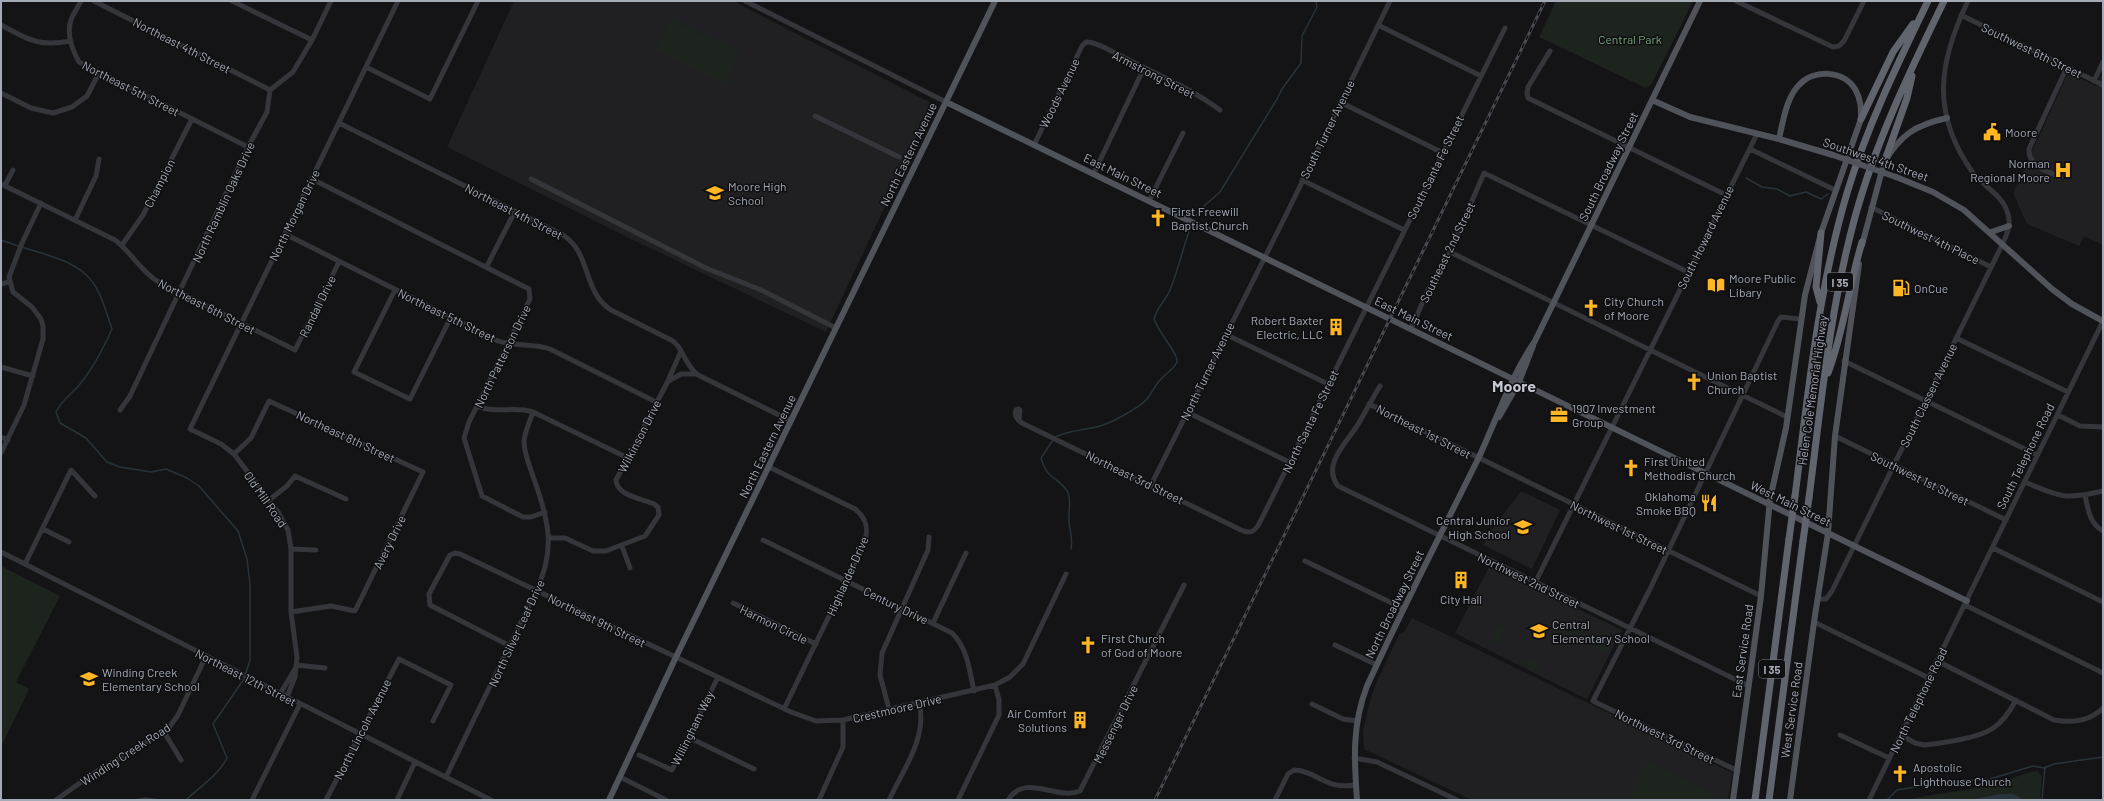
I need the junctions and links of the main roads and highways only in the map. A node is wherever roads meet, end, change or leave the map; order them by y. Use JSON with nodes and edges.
{"nodes":[{"id":1,"x":995,"y":1,"type":"edge"},
{"id":2,"x":1700,"y":1,"type":"edge"},
{"id":3,"x":1944,"y":1,"type":"edge"},
{"id":4,"x":1926,"y":4,"type":"edge"},
{"id":5,"x":1915,"y":62,"type":"junction"},
{"id":6,"x":1652,"y":100,"type":"junction"},
{"id":7,"x":946,"y":102,"type":"junction"},
{"id":8,"x":1947,"y":118,"type":"road end"},
{"id":9,"x":1861,"y":119,"type":"junction"},
{"id":10,"x":1779,"y":139,"type":"junction"},
{"id":11,"x":1884,"y":163,"type":"junction"},
{"id":12,"x":2009,"y":226,"type":"road end"},
{"id":13,"x":1991,"y":232,"type":"junction"},
{"id":14,"x":1820,"y":233,"type":"junction"},
{"id":15,"x":1862,"y":242,"type":"junction"},
{"id":16,"x":1821,"y":304,"type":"junction"},
{"id":17,"x":2103,"y":321,"type":"edge"},
{"id":18,"x":1516,"y":381,"type":"junction"},
{"id":19,"x":1824,"y":387,"type":"junction"},
{"id":20,"x":1770,"y":505,"type":"junction"},
{"id":21,"x":1828,"y":533,"type":"junction"},
{"id":22,"x":1966,"y":603,"type":"road end"},
{"id":23,"x":609,"y":800,"type":"edge"},
{"id":24,"x":1357,"y":800,"type":"edge"},
{"id":25,"x":1734,"y":800,"type":"edge"},
{"id":26,"x":1754,"y":800,"type":"edge"},
{"id":27,"x":1769,"y":800,"type":"edge"},
{"id":28,"x":1790,"y":800,"type":"edge"}],
"edges":[{"from":1,"to":7,"type":"main road","name":"North Eastern Avenue"},
{"from":2,"to":6,"type":"main road","name":"South Broadway Street"},
{"from":3,"to":5,"type":"highway","name":"Helen Cole Memorial Highway","number":"I 35"},
{"from":4,"to":9,"type":"highway"},
{"from":4,"to":16,"type":"highway","name":"Helen Cole Memorial Highway","number":"I 35"},
{"from":5,"to":11,"type":"highway"},
{"from":5,"to":19,"type":"highway","name":"Helen Cole Memorial Highway","number":"I 35"},
{"from":6,"to":10,"type":"main road","name":"Southwest 4th Street"},
{"from":6,"to":18,"type":"main road","name":"South Broadway Street"},
{"from":7,"to":18,"type":"main road","name":"East Main Street"},
{"from":7,"to":23,"type":"main road","name":"North Eastern Avenue"},
{"from":8,"to":11,"type":"main road","name":"West Service Road"},
{"from":9,"to":10,"type":"main road"},
{"from":9,"to":14,"type":"main road","name":"East Service Road"},
{"from":10,"to":13,"type":"main road","name":"Southwest 4th Street","bridge":true},
{"from":11,"to":15,"type":"main road","name":"West Service Road"},
{"from":12,"to":13,"type":"main road"},
{"from":13,"to":17,"type":"main road","name":"Southwest 4th Street"},
{"from":14,"to":16,"type":"highway"},
{"from":14,"to":20,"type":"main road","name":"East Service Road"},
{"from":15,"to":19,"type":"highway"},
{"from":15,"to":21,"type":"main road","name":"West Service Road"},
{"from":16,"to":26,"type":"highway","name":"Helen Cole Memorial Highway","number":"I 35","bridge":true},
{"from":18,"to":20,"type":"main road","name":"West Main Street"},
{"from":18,"to":24,"type":"main road","name":"North Broadway Street"},
{"from":19,"to":27,"type":"highway","name":"Helen Cole Memorial Highway","number":"I 35","bridge":true},
{"from":20,"to":21,"type":"main road","name":"West Main Street"},
{"from":20,"to":25,"type":"main road","name":"East Service Road"},
{"from":21,"to":22,"type":"main road","name":"West Main Street"},
{"from":21,"to":28,"type":"main road","name":"West Service Road"}]}
